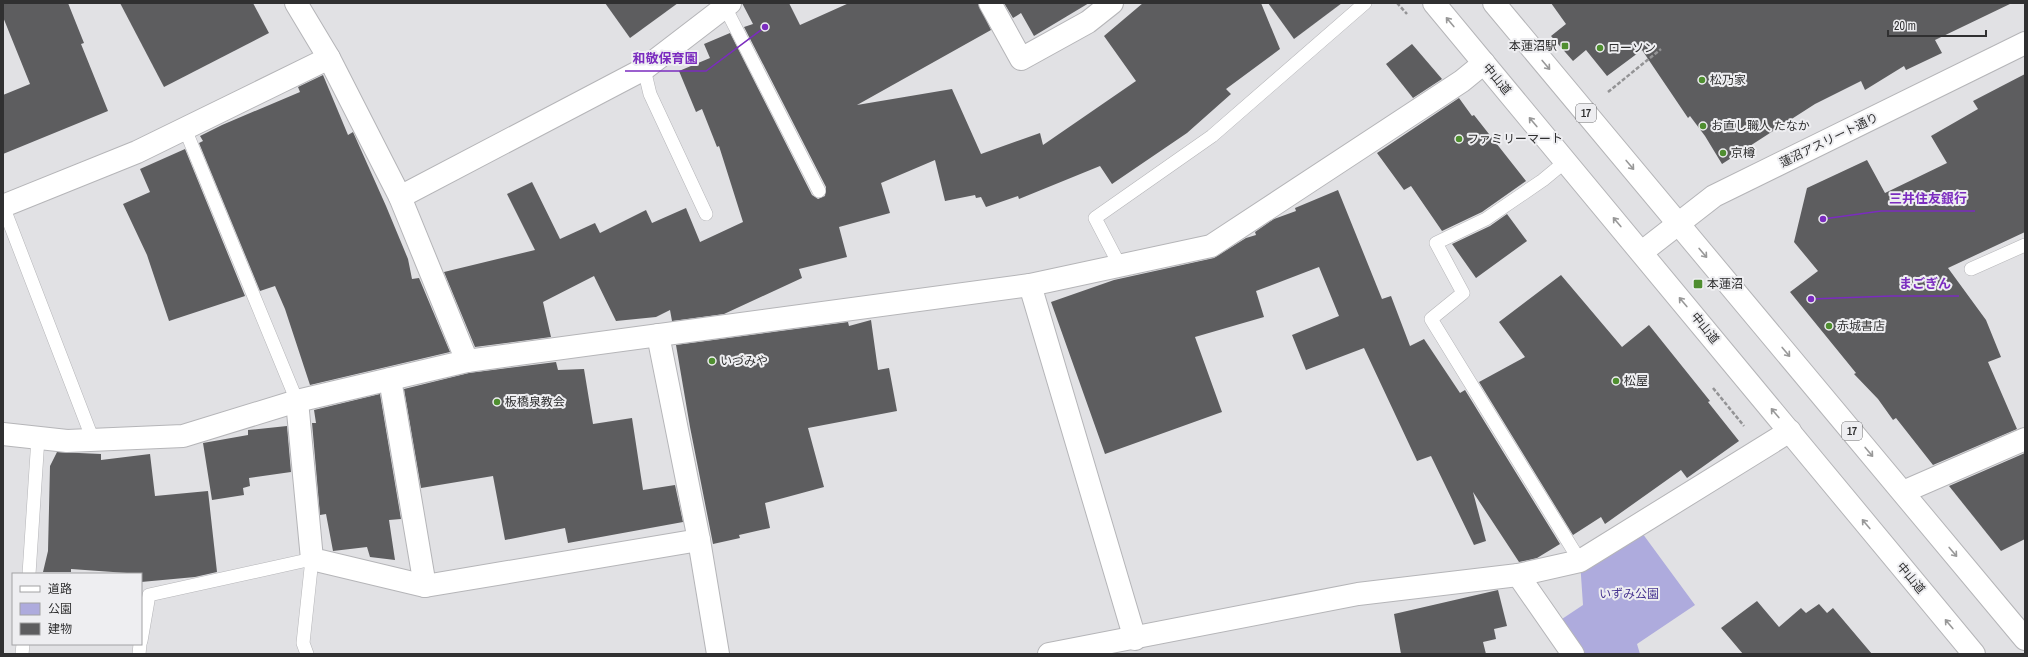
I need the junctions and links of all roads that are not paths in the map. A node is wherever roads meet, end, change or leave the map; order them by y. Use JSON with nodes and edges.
{"nodes":[{"id":1,"x":296,"y":3,"type":"edge"},
{"id":2,"x":990,"y":3,"type":"edge"},
{"id":3,"x":1112,"y":3,"type":"edge"},
{"id":4,"x":1365,"y":3,"type":"edge"},
{"id":5,"x":1434,"y":3,"type":"edge"},
{"id":6,"x":728,"y":5,"type":"edge"},
{"id":7,"x":1502,"y":6,"type":"edge"},
{"id":8,"x":2025,"y":43,"type":"edge"},
{"id":9,"x":329,"y":58,"type":"junction"},
{"id":10,"x":1484,"y":63,"type":"junction"},
{"id":11,"x":644,"y":69,"type":"junction"},
{"id":12,"x":186,"y":128,"type":"junction"},
{"id":13,"x":1566,"y":161,"type":"junction"},
{"id":14,"x":819,"y":191,"type":"dead end"},
{"id":15,"x":400,"y":197,"type":"junction"},
{"id":16,"x":3,"y":206,"type":"edge"},
{"id":17,"x":706,"y":214,"type":"dead end"},
{"id":18,"x":1678,"y":223,"type":"junction"},
{"id":19,"x":2025,"y":245,"type":"edge"},
{"id":20,"x":1642,"y":252,"type":"junction"},
{"id":21,"x":1120,"y":266,"type":"junction"},
{"id":22,"x":1971,"y":269,"type":"dead end"},
{"id":23,"x":1030,"y":285,"type":"junction"},
{"id":24,"x":658,"y":335,"type":"junction"},
{"id":25,"x":467,"y":362,"type":"junction"},
{"id":26,"x":390,"y":379,"type":"junction"},
{"id":27,"x":297,"y":401,"type":"junction"},
{"id":28,"x":1790,"y":431,"type":"junction"},
{"id":29,"x":3,"y":434,"type":"edge"},
{"id":30,"x":38,"y":438,"type":"junction"},
{"id":31,"x":2025,"y":439,"type":"edge"},
{"id":32,"x":93,"y":440,"type":"junction"},
{"id":33,"x":1903,"y":492,"type":"junction"},
{"id":34,"x":699,"y":540,"type":"junction"},
{"id":35,"x":312,"y":559,"type":"junction"},
{"id":36,"x":1580,"y":561,"type":"junction"},
{"id":37,"x":28,"y":573,"type":"edge"},
{"id":38,"x":1518,"y":575,"type":"junction"},
{"id":39,"x":425,"y":586,"type":"junction"},
{"id":40,"x":142,"y":635,"type":"edge"},
{"id":41,"x":1135,"y":639,"type":"junction"},
{"id":42,"x":2025,"y":639,"type":"edge"},
{"id":43,"x":307,"y":654,"type":"edge"},
{"id":44,"x":718,"y":654,"type":"edge"},
{"id":45,"x":1049,"y":654,"type":"edge"},
{"id":46,"x":1573,"y":654,"type":"edge"},
{"id":47,"x":1974,"y":654,"type":"edge"}],
"edges":[{"from":1,"to":9,"type":"main road"},
{"from":2,"to":3,"type":"main road"},
{"from":4,"to":21,"type":"lane"},
{"from":10,"to":5,"type":"main road","name":"中山道","one_way":true},
{"from":6,"to":11,"type":"main road"},
{"from":6,"to":14,"type":"lane"},
{"from":7,"to":18,"type":"main road","number":"17","one_way":true},
{"from":8,"to":18,"type":"main road","name":"蓮沼アスリート通り"},
{"from":9,"to":12,"type":"main road"},
{"from":9,"to":15,"type":"main road"},
{"from":13,"to":10,"type":"main road","name":"中山道","one_way":true},
{"from":10,"to":21,"type":"main road"},
{"from":11,"to":15,"type":"main road"},
{"from":11,"to":17,"type":"lane"},
{"from":12,"to":16,"type":"main road"},
{"from":12,"to":27,"type":"lane"},
{"from":20,"to":13,"type":"main road","name":"中山道","one_way":true},
{"from":13,"to":36,"type":"lane"},
{"from":15,"to":25,"type":"main road"},
{"from":16,"to":32,"type":"lane"},
{"from":18,"to":20,"type":"main road","name":"蓮沼アスリート通り"},
{"from":18,"to":33,"type":"main road","number":"17","one_way":true},
{"from":19,"to":22,"type":"lane"},
{"from":28,"to":20,"type":"main road","name":"中山道","one_way":true},
{"from":21,"to":23,"type":"main road"},
{"from":23,"to":24,"type":"main road"},
{"from":23,"to":41,"type":"main road"},
{"from":24,"to":25,"type":"main road"},
{"from":24,"to":34,"type":"main road"},
{"from":25,"to":26,"type":"main road"},
{"from":26,"to":27,"type":"main road"},
{"from":26,"to":39,"type":"main road"},
{"from":27,"to":32,"type":"main road"},
{"from":27,"to":35,"type":"main road"},
{"from":28,"to":36,"type":"main road"},
{"from":47,"to":28,"type":"main road","name":"中山道","one_way":true},
{"from":29,"to":30,"type":"main road"},
{"from":30,"to":32,"type":"main road"},
{"from":30,"to":37,"type":"lane"},
{"from":31,"to":33,"type":"main road"},
{"from":33,"to":42,"type":"main road","number":"17","one_way":true},
{"from":34,"to":39,"type":"main road"},
{"from":34,"to":44,"type":"main road"},
{"from":35,"to":39,"type":"main road"},
{"from":35,"to":40,"type":"lane"},
{"from":35,"to":43,"type":"lane"},
{"from":36,"to":38,"type":"main road"},
{"from":38,"to":41,"type":"main road"},
{"from":38,"to":46,"type":"main road"},
{"from":41,"to":45,"type":"main road"}]}
